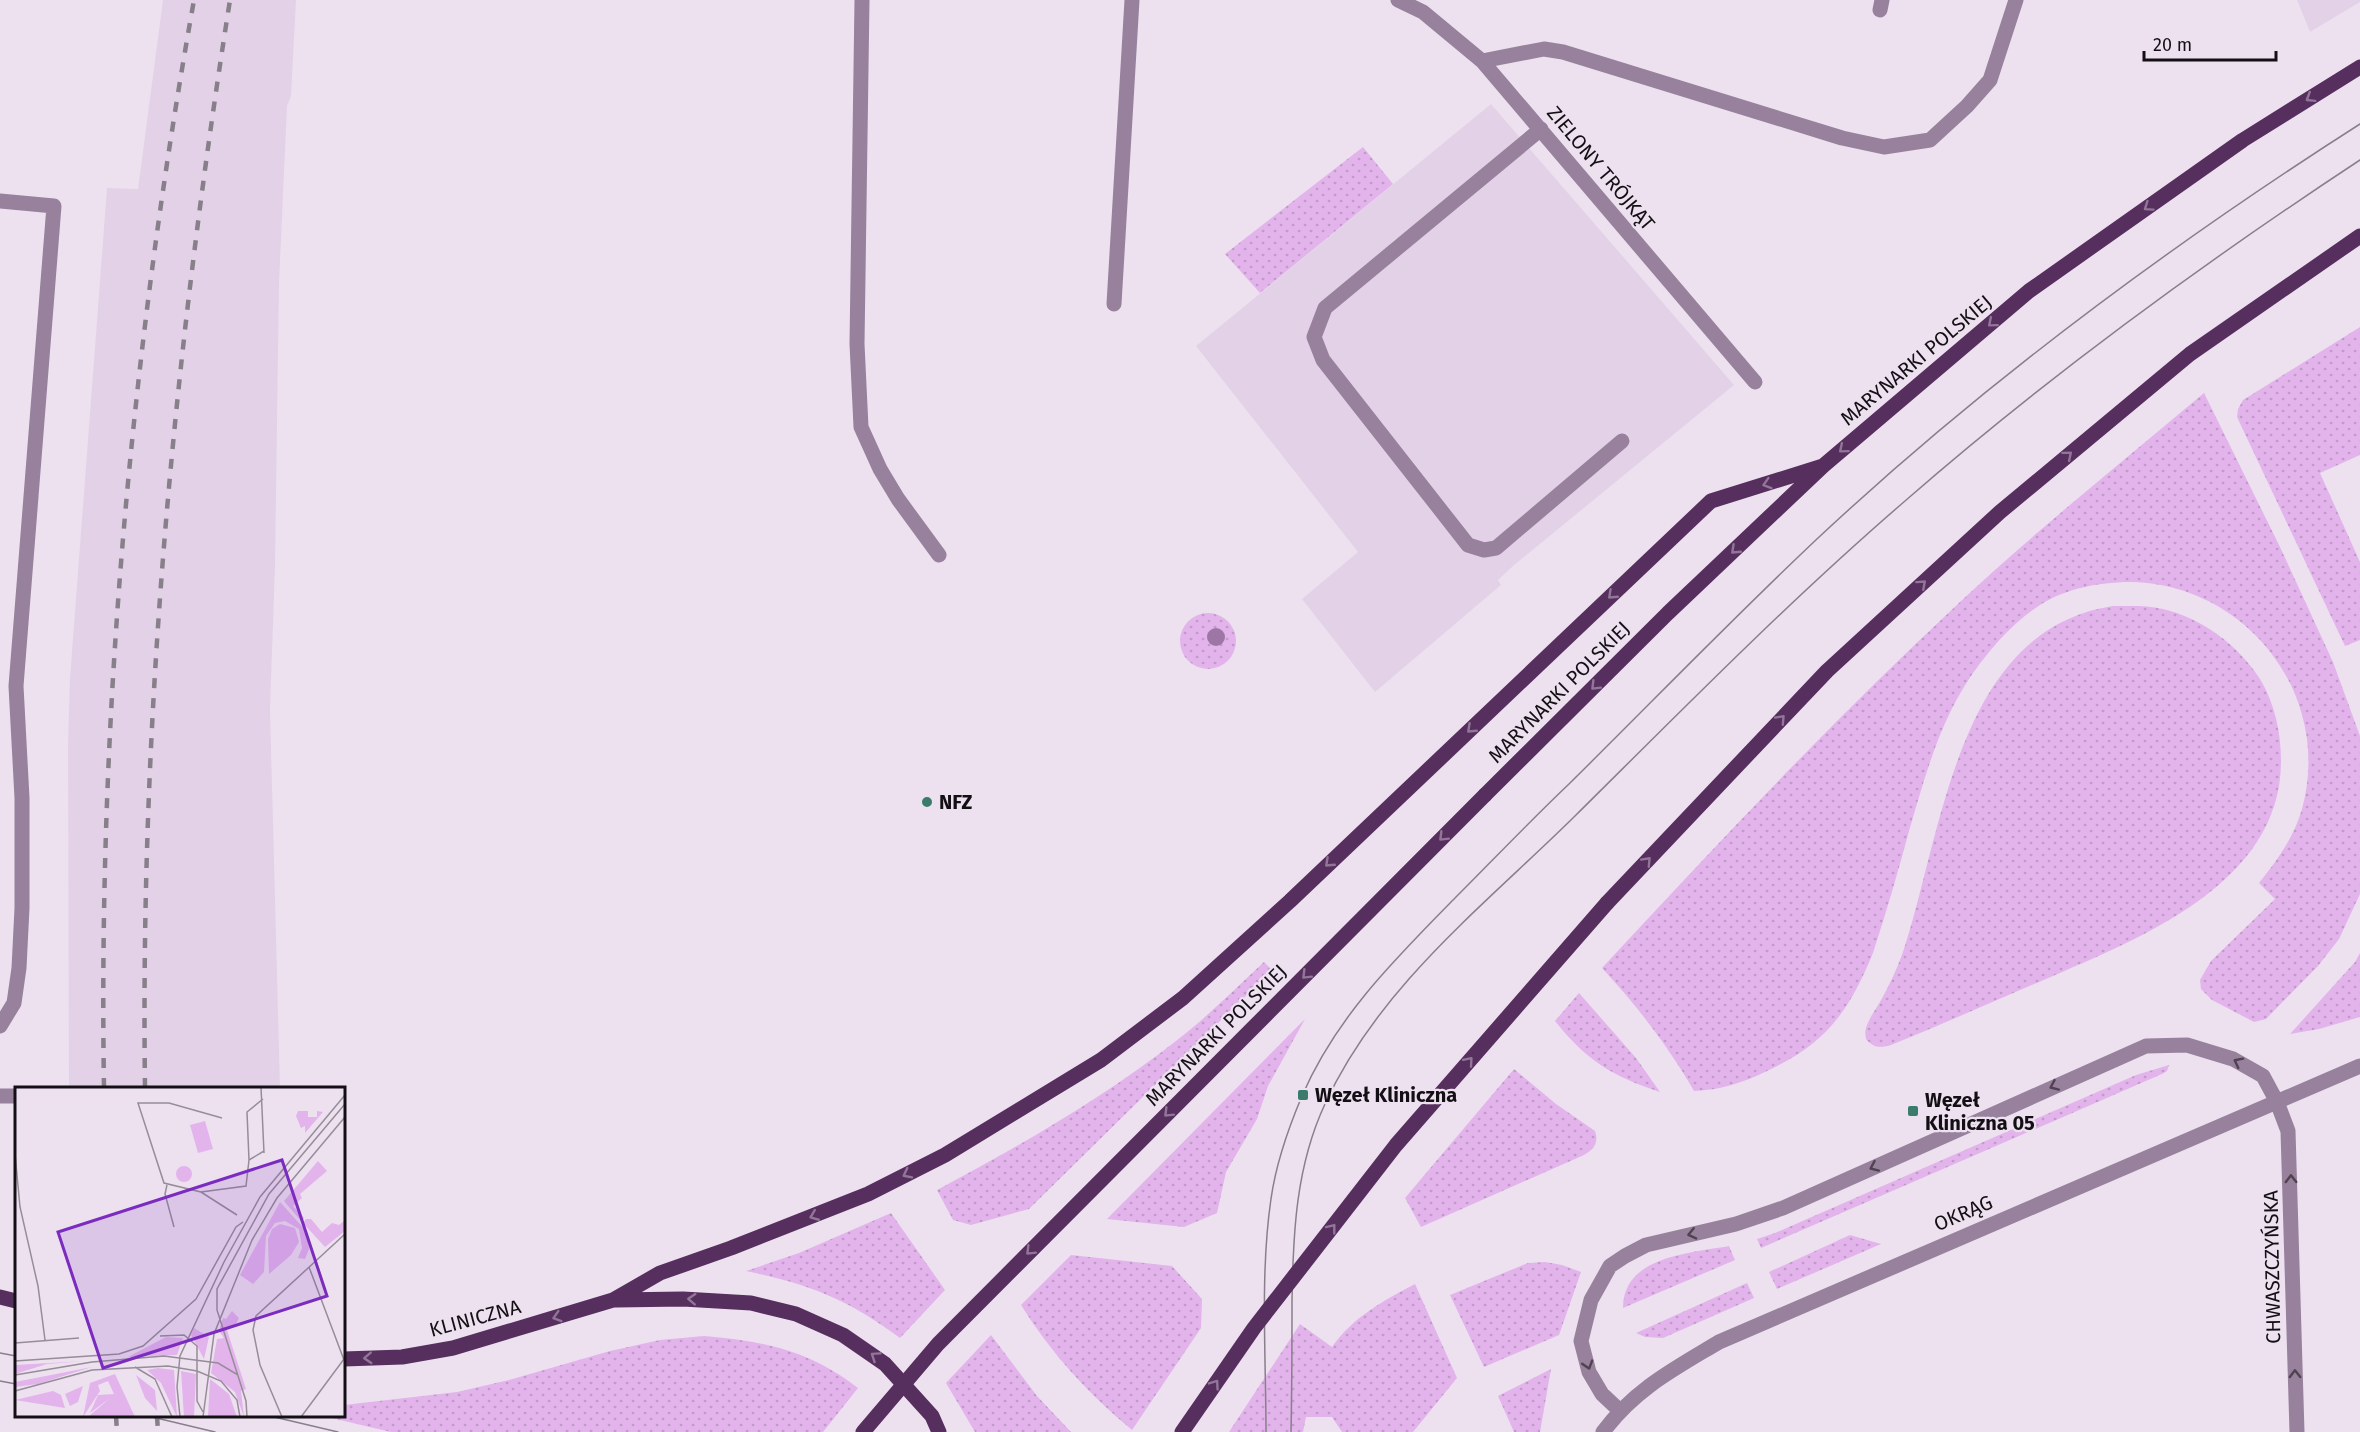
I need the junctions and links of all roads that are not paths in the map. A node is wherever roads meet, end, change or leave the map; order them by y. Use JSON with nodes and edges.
{"nodes":[{"id":1,"x":862,"y":0,"type":"edge"},
{"id":2,"x":1132,"y":0,"type":"edge"},
{"id":3,"x":1398,"y":0,"type":"edge"},
{"id":4,"x":2016,"y":0,"type":"edge"},
{"id":5,"x":1482,"y":61,"type":"junction"},
{"id":6,"x":2360,"y":67,"type":"edge"},
{"id":7,"x":1541,"y":129,"type":"junction"},
{"id":8,"x":0,"y":201,"type":"edge"},
{"id":9,"x":2360,"y":236,"type":"edge"},
{"id":10,"x":1114,"y":304,"type":"dead end"},
{"id":11,"x":1755,"y":382,"type":"dead end"},
{"id":12,"x":1622,"y":441,"type":"dead end"},
{"id":13,"x":1823,"y":466,"type":"junction"},
{"id":14,"x":939,"y":555,"type":"dead end"},
{"id":15,"x":0,"y":1026,"type":"edge"},
{"id":16,"x":2360,"y":1066,"type":"edge"},
{"id":17,"x":2277,"y":1102,"type":"junction"},
{"id":18,"x":0,"y":1297,"type":"edge"},
{"id":19,"x":613,"y":1300,"type":"junction"},
{"id":20,"x":15,"y":1301,"type":"edge"},
{"id":21,"x":345,"y":1359,"type":"edge"},
{"id":22,"x":1619,"y":1410,"type":"junction"},
{"id":23,"x":863,"y":1432,"type":"edge"},
{"id":24,"x":939,"y":1432,"type":"edge"},
{"id":25,"x":1182,"y":1432,"type":"edge"},
{"id":26,"x":1603,"y":1432,"type":"edge"},
{"id":27,"x":2297,"y":1432,"type":"edge"}],
"edges":[{"from":1,"to":14,"type":"street"},
{"from":2,"to":10,"type":"street"},
{"from":3,"to":5,"type":"street","name":"ZIELONY TRÓJKĄT"},
{"from":4,"to":5,"type":"street"},
{"from":5,"to":7,"type":"street","name":"ZIELONY TRÓJKĄT"},
{"from":6,"to":13,"type":"main road","name":"MARYNARKI POLSKIEJ","one_way":true},
{"from":7,"to":11,"type":"street","name":"ZIELONY TRÓJKĄT"},
{"from":7,"to":12,"type":"street"},
{"from":8,"to":15,"type":"street"},
{"from":25,"to":9,"type":"main road","one_way":true,"bridge":true},
{"from":13,"to":19,"type":"main road","one_way":true},
{"from":13,"to":23,"type":"main road","name":"MARYNARKI POLSKIEJ","one_way":true,"bridge":true},
{"from":16,"to":17,"type":"street","name":"OKRĄG"},
{"from":17,"to":22,"type":"street","name":"OKRĄG"},
{"from":17,"to":22,"type":"street","name":"CHWASZCZYŃSKA","one_way":true},
{"from":27,"to":17,"type":"street","name":"CHWASZCZYŃSKA","one_way":true},
{"from":18,"to":20,"type":"main road"},
{"from":19,"to":21,"type":"main road","name":"KLINICZNA","one_way":true},
{"from":24,"to":19,"type":"main road","one_way":true},
{"from":22,"to":26,"type":"street","name":"OKRĄG"}]}
